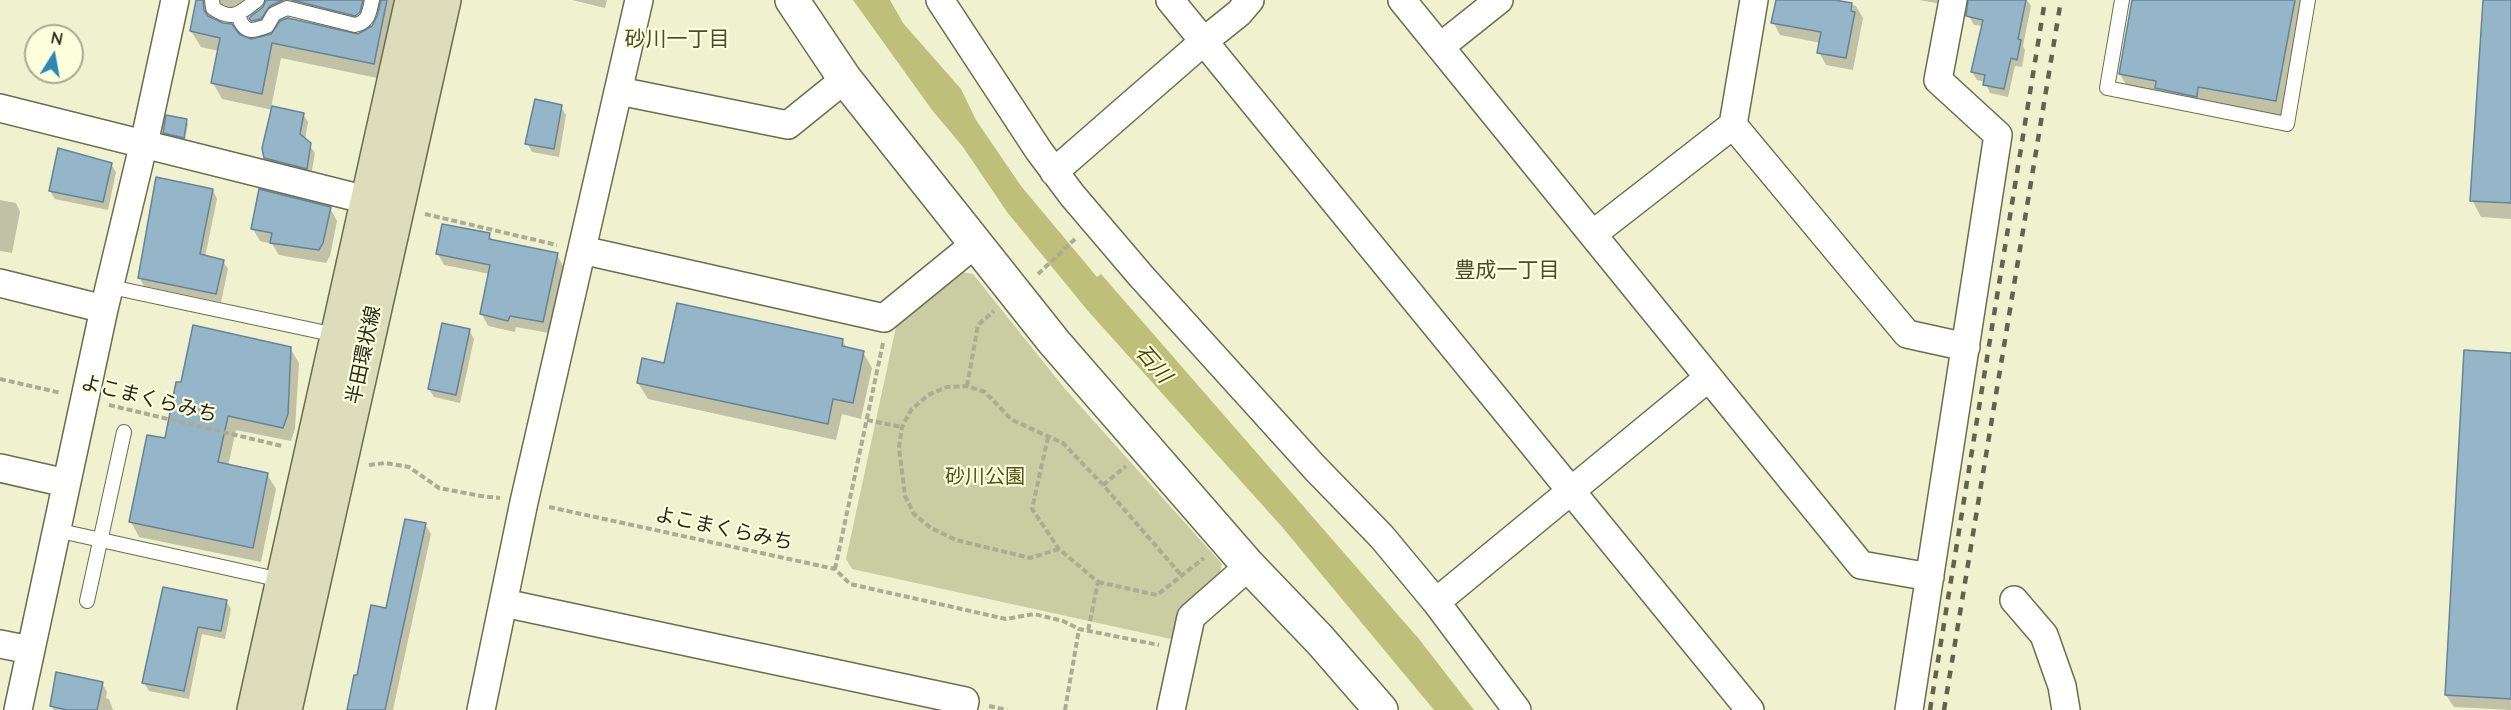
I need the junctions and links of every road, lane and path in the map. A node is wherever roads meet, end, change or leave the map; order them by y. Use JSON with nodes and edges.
{"nodes":[{"id":1,"x":175,"y":0,"type":"edge"},
{"id":2,"x":212,"y":0,"type":"edge"},
{"id":3,"x":257,"y":0,"type":"edge"},
{"id":4,"x":372,"y":0,"type":"edge"},
{"id":5,"x":412,"y":0,"type":"edge"},
{"id":6,"x":444,"y":0,"type":"edge"},
{"id":7,"x":639,"y":0,"type":"edge"},
{"id":8,"x":792,"y":0,"type":"edge"},
{"id":9,"x":939,"y":0,"type":"edge"},
{"id":10,"x":1170,"y":0,"type":"edge"},
{"id":11,"x":1250,"y":0,"type":"edge"},
{"id":12,"x":1402,"y":0,"type":"edge"},
{"id":13,"x":1499,"y":0,"type":"edge"},
{"id":14,"x":1754,"y":0,"type":"edge"},
{"id":15,"x":1953,"y":0,"type":"edge"},
{"id":16,"x":2122,"y":0,"type":"edge"},
{"id":17,"x":2308,"y":0,"type":"edge"},
{"id":18,"x":237,"y":15,"type":"junction"},
{"id":19,"x":1203,"y":42,"type":"junction"},
{"id":20,"x":1440,"y":47,"type":"junction"},
{"id":21,"x":845,"y":79,"type":"junction"},
{"id":22,"x":619,"y":91,"type":"junction"},
{"id":23,"x":0,"y":108,"type":"edge"},
{"id":24,"x":1733,"y":125,"type":"junction"},
{"id":25,"x":143,"y":145,"type":"junction"},
{"id":26,"x":1054,"y":172,"type":"junction"},
{"id":27,"x":367,"y":200,"type":"junction"},
{"id":28,"x":416,"y":212,"type":"dead end"},
{"id":29,"x":1593,"y":234,"type":"junction"},
{"id":30,"x":1079,"y":235,"type":"dead end"},
{"id":31,"x":976,"y":243,"type":"junction"},
{"id":32,"x":582,"y":250,"type":"junction"},
{"id":33,"x":1037,"y":274,"type":"dead end"},
{"id":34,"x":0,"y":283,"type":"edge"},
{"id":35,"x":107,"y":298,"type":"junction"},
{"id":36,"x":995,"y":310,"type":"dead end"},
{"id":37,"x":884,"y":318,"type":"junction"},
{"id":38,"x":336,"y":335,"type":"junction"},
{"id":39,"x":1966,"y":347,"type":"junction"},
{"id":40,"x":1708,"y":378,"type":"junction"},
{"id":41,"x":0,"y":379,"type":"edge"},
{"id":42,"x":967,"y":386,"type":"junction"},
{"id":43,"x":85,"y":399,"type":"junction"},
{"id":44,"x":867,"y":420,"type":"junction"},
{"id":45,"x":902,"y":427,"type":"junction"},
{"id":46,"x":124,"y":432,"type":"dead end"},
{"id":47,"x":1048,"y":437,"type":"junction"},
{"id":48,"x":290,"y":448,"type":"dead end"},
{"id":49,"x":1134,"y":460,"type":"dead end"},
{"id":50,"x":366,"y":464,"type":"dead end"},
{"id":51,"x":0,"y":468,"type":"edge"},
{"id":52,"x":66,"y":483,"type":"junction"},
{"id":53,"x":1103,"y":485,"type":"junction"},
{"id":54,"x":1571,"y":492,"type":"junction"},
{"id":55,"x":524,"y":502,"type":"junction"},
{"id":56,"x":56,"y":530,"type":"junction"},
{"id":57,"x":99,"y":541,"type":"junction"},
{"id":58,"x":1059,"y":549,"type":"junction"},
{"id":59,"x":1206,"y":556,"type":"dead end"},
{"id":60,"x":1249,"y":566,"type":"junction"},
{"id":61,"x":835,"y":569,"type":"junction"},
{"id":62,"x":1182,"y":576,"type":"junction"},
{"id":63,"x":1930,"y":577,"type":"junction"},
{"id":64,"x":281,"y":580,"type":"junction"},
{"id":65,"x":1098,"y":582,"type":"junction"},
{"id":66,"x":2014,"y":600,"type":"dead end"},
{"id":67,"x":87,"y":601,"type":"dead end"},
{"id":68,"x":1436,"y":602,"type":"junction"},
{"id":69,"x":504,"y":603,"type":"junction"},
{"id":70,"x":1079,"y":629,"type":"junction"},
{"id":71,"x":1088,"y":631,"type":"junction"},
{"id":72,"x":0,"y":644,"type":"edge"},
{"id":73,"x":30,"y":650,"type":"junction"},
{"id":74,"x":1184,"y":650,"type":"junction"},
{"id":75,"x":18,"y":710,"type":"edge"},
{"id":76,"x":254,"y":710,"type":"edge"},
{"id":77,"x":285,"y":710,"type":"edge"},
{"id":78,"x":481,"y":710,"type":"edge"},
{"id":79,"x":963,"y":710,"type":"edge"},
{"id":80,"x":1065,"y":710,"type":"edge"},
{"id":81,"x":1171,"y":710,"type":"edge"},
{"id":82,"x":1381,"y":710,"type":"edge"},
{"id":83,"x":1517,"y":710,"type":"edge"},
{"id":84,"x":1750,"y":710,"type":"edge"},
{"id":85,"x":1909,"y":710,"type":"edge"},
{"id":86,"x":2066,"y":710,"type":"edge"}],
"edges":[{"from":1,"to":25,"type":"street"},
{"from":2,"to":18,"type":"lane"},
{"from":3,"to":18,"type":"lane"},
{"from":4,"to":18,"type":"lane"},
{"from":5,"to":27,"type":"main road","name":"半田環状線"},
{"from":6,"to":77,"type":"main road","name":"半田環状線"},
{"from":7,"to":22,"type":"street"},
{"from":8,"to":21,"type":"street"},
{"from":9,"to":26,"type":"street"},
{"from":10,"to":19,"type":"street"},
{"from":11,"to":19,"type":"street"},
{"from":12,"to":20,"type":"street"},
{"from":13,"to":20,"type":"street"},
{"from":14,"to":24,"type":"street"},
{"from":15,"to":39,"type":"street"},
{"from":16,"to":17,"type":"lane"},
{"from":19,"to":26,"type":"street"},
{"from":19,"to":54,"type":"street"},
{"from":20,"to":29,"type":"street"},
{"from":21,"to":22,"type":"street"},
{"from":21,"to":31,"type":"street"},
{"from":22,"to":32,"type":"street"},
{"from":23,"to":25,"type":"street"},
{"from":24,"to":29,"type":"street"},
{"from":24,"to":39,"type":"street"},
{"from":25,"to":27,"type":"street"},
{"from":25,"to":35,"type":"street"},
{"from":26,"to":68,"type":"street"},
{"from":27,"to":38,"type":"main road","name":"半田環状線"},
{"from":28,"to":32,"type":"path"},
{"from":29,"to":40,"type":"street"},
{"from":30,"to":33,"type":"path"},
{"from":31,"to":37,"type":"street"},
{"from":31,"to":60,"type":"street"},
{"from":32,"to":37,"type":"street"},
{"from":32,"to":55,"type":"street"},
{"from":34,"to":35,"type":"street"},
{"from":35,"to":38,"type":"lane"},
{"from":35,"to":43,"type":"street"},
{"from":36,"to":42,"type":"path"},
{"from":37,"to":44,"type":"path"},
{"from":38,"to":64,"type":"main road","name":"半田環状線"},
{"from":39,"to":63,"type":"street"},
{"from":40,"to":54,"type":"street"},
{"from":40,"to":63,"type":"street"},
{"from":41,"to":43,"type":"path","name":"よこまくらみち"},
{"from":42,"to":45,"type":"path"},
{"from":42,"to":47,"type":"path"},
{"from":43,"to":48,"type":"path","name":"よこまくらみち"},
{"from":43,"to":52,"type":"street"},
{"from":44,"to":45,"type":"path"},
{"from":44,"to":61,"type":"path"},
{"from":45,"to":58,"type":"path"},
{"from":46,"to":57,"type":"lane"},
{"from":47,"to":53,"type":"path"},
{"from":47,"to":58,"type":"path"},
{"from":49,"to":53,"type":"path"},
{"from":50,"to":55,"type":"path","name":"よこまくらみち"},
{"from":51,"to":52,"type":"street"},
{"from":52,"to":56,"type":"street"},
{"from":53,"to":62,"type":"path"},
{"from":54,"to":68,"type":"street"},
{"from":54,"to":84,"type":"street"},
{"from":55,"to":61,"type":"path","name":"よこまくらみち"},
{"from":55,"to":69,"type":"street"},
{"from":56,"to":57,"type":"lane"},
{"from":56,"to":73,"type":"street"},
{"from":57,"to":64,"type":"lane"},
{"from":57,"to":67,"type":"lane"},
{"from":58,"to":65,"type":"path"},
{"from":59,"to":62,"type":"path"},
{"from":60,"to":74,"type":"street"},
{"from":60,"to":82,"type":"street"},
{"from":61,"to":70,"type":"path","name":"よこまくらみち"},
{"from":62,"to":65,"type":"path"},
{"from":63,"to":85,"type":"street"},
{"from":64,"to":76,"type":"main road","name":"半田環状線"},
{"from":65,"to":71,"type":"path"},
{"from":66,"to":86,"type":"street"},
{"from":68,"to":83,"type":"street"},
{"from":69,"to":78,"type":"street"},
{"from":69,"to":79,"type":"street"},
{"from":70,"to":71,"type":"path","name":"よこまくらみち"},
{"from":70,"to":80,"type":"path"},
{"from":71,"to":74,"type":"path","name":"よこまくらみち"},
{"from":72,"to":73,"type":"street"},
{"from":73,"to":75,"type":"street"},
{"from":74,"to":81,"type":"street"}]}
